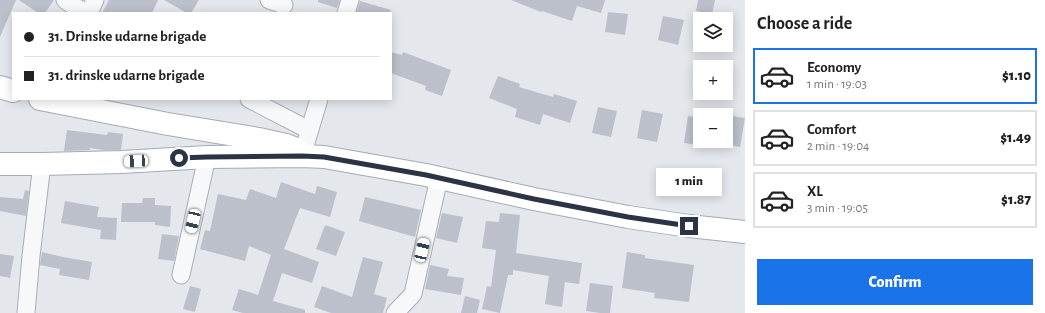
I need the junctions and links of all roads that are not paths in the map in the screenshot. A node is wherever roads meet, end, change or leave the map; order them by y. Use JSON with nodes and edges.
{"nodes":[{"id":1,"x":65,"y":0,"type":"edge"},
{"id":2,"x":95,"y":0,"type":"edge"},
{"id":3,"x":350,"y":0,"type":"edge"},
{"id":4,"x":83,"y":12,"type":"edge"},
{"id":5,"x":89,"y":12,"type":"edge"},
{"id":6,"x":346,"y":12,"type":"edge"},
{"id":7,"x":0,"y":87,"type":"edge"},
{"id":8,"x":12,"y":91,"type":"edge"},
{"id":9,"x":53,"y":100,"type":"edge"},
{"id":10,"x":251,"y":100,"type":"edge"},
{"id":11,"x":319,"y":100,"type":"edge"},
{"id":12,"x":309,"y":130,"type":"junction"},
{"id":13,"x":302,"y":156,"type":"junction"},
{"id":14,"x":207,"y":157,"type":"junction"},
{"id":15,"x":0,"y":164,"type":"edge"},
{"id":16,"x":42,"y":164,"type":"junction"},
{"id":17,"x":438,"y":178,"type":"junction"},
{"id":18,"x":745,"y":232,"type":"edge"},
{"id":19,"x":181,"y":275,"type":"dead end"},
{"id":20,"x":26,"y":313,"type":"edge"},
{"id":21,"x":395,"y":313,"type":"edge"}],
"edges":[{"from":1,"to":4,"type":"street"},
{"from":2,"to":5,"type":"street"},
{"from":3,"to":6,"type":"street"},
{"from":7,"to":8,"type":"main road"},
{"from":9,"to":13,"type":"main road"},
{"from":10,"to":12,"type":"street"},
{"from":11,"to":12,"type":"street"},
{"from":12,"to":13,"type":"street"},
{"from":13,"to":14,"type":"main road"},
{"from":13,"to":17,"type":"main road"},
{"from":14,"to":16,"type":"main road"},
{"from":14,"to":19,"type":"street"},
{"from":15,"to":16,"type":"main road"},
{"from":16,"to":20,"type":"street"},
{"from":17,"to":18,"type":"main road"},
{"from":17,"to":21,"type":"street"}]}
